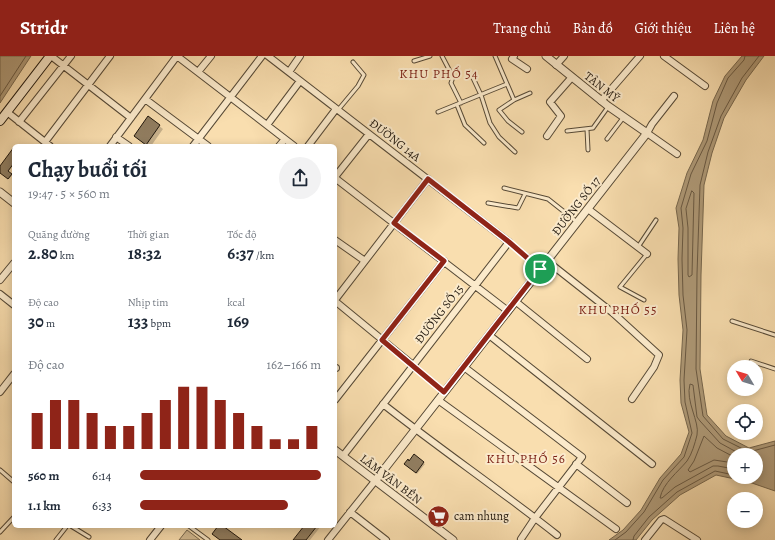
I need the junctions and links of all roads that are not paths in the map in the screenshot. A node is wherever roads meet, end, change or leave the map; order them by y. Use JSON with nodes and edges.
{"nodes":[{"id":1,"x":50,"y":56,"type":"edge"},
{"id":2,"x":71,"y":56,"type":"edge"},
{"id":3,"x":110,"y":56,"type":"edge"},
{"id":4,"x":177,"y":56,"type":"edge"},
{"id":5,"x":210,"y":56,"type":"edge"},
{"id":6,"x":262,"y":56,"type":"edge"},
{"id":7,"x":268,"y":56,"type":"edge"},
{"id":8,"x":300,"y":56,"type":"edge"},
{"id":9,"x":430,"y":56,"type":"edge"},
{"id":10,"x":442,"y":56,"type":"edge"},
{"id":11,"x":495,"y":56,"type":"edge"},
{"id":12,"x":514,"y":56,"type":"edge"},
{"id":13,"x":546,"y":56,"type":"edge"},
{"id":14,"x":564,"y":56,"type":"edge"},
{"id":15,"x":640,"y":56,"type":"edge"},
{"id":16,"x":664,"y":56,"type":"edge"},
{"id":17,"x":414,"y":61,"type":"dead end"},
{"id":18,"x":353,"y":62,"type":"dead end"},
{"id":19,"x":556,"y":64,"type":"junction"},
{"id":20,"x":63,"y":66,"type":"junction"},
{"id":21,"x":527,"y":69,"type":"dead end"},
{"id":22,"x":198,"y":72,"type":"junction"},
{"id":23,"x":289,"y":72,"type":"junction"},
{"id":24,"x":572,"y":77,"type":"junction"},
{"id":25,"x":473,"y":78,"type":"dead end"},
{"id":26,"x":300,"y":81,"type":"junction"},
{"id":27,"x":507,"y":84,"type":"junction"},
{"id":28,"x":88,"y":85,"type":"junction"},
{"id":29,"x":705,"y":86,"type":"dead end"},
{"id":30,"x":530,"y":93,"type":"dead end"},
{"id":31,"x":481,"y":95,"type":"junction"},
{"id":32,"x":674,"y":96,"type":"dead end"},
{"id":33,"x":231,"y":97,"type":"junction"},
{"id":34,"x":145,"y":99,"type":"junction"},
{"id":35,"x":514,"y":100,"type":"junction"},
{"id":36,"x":601,"y":101,"type":"junction"},
{"id":37,"x":461,"y":103,"type":"junction"},
{"id":38,"x":456,"y":105,"type":"junction"},
{"id":39,"x":608,"y":106,"type":"junction"},
{"id":40,"x":337,"y":109,"type":"junction"},
{"id":41,"x":7,"y":112,"type":"junction"},
{"id":42,"x":438,"y":112,"type":"dead end"},
{"id":43,"x":623,"y":117,"type":"junction"},
{"id":44,"x":131,"y":118,"type":"junction"},
{"id":45,"x":0,"y":121,"type":"edge"},
{"id":46,"x":19,"y":122,"type":"junction"},
{"id":47,"x":267,"y":125,"type":"junction"},
{"id":48,"x":586,"y":129,"type":"junction"},
{"id":49,"x":567,"y":131,"type":"dead end"},
{"id":50,"x":522,"y":132,"type":"dead end"},
{"id":51,"x":647,"y":133,"type":"junction"},
{"id":52,"x":369,"y":134,"type":"junction"},
{"id":53,"x":548,"y":136,"type":"dead end"},
{"id":54,"x":116,"y":137,"type":"junction"},
{"id":55,"x":199,"y":139,"type":"junction"},
{"id":56,"x":285,"y":139,"type":"junction"},
{"id":57,"x":607,"y":139,"type":"dead end"},
{"id":58,"x":44,"y":142,"type":"junction"},
{"id":59,"x":484,"y":143,"type":"dead end"},
{"id":60,"x":47,"y":144,"type":"edge"},
{"id":61,"x":111,"y":144,"type":"edge"},
{"id":62,"x":126,"y":144,"type":"edge"},
{"id":63,"x":195,"y":144,"type":"edge"},
{"id":64,"x":205,"y":144,"type":"edge"},
{"id":65,"x":281,"y":144,"type":"edge"},
{"id":66,"x":291,"y":144,"type":"edge"},
{"id":67,"x":310,"y":144,"type":"edge"},
{"id":68,"x":588,"y":150,"type":"dead end"},
{"id":69,"x":515,"y":152,"type":"dead end"},
{"id":70,"x":677,"y":154,"type":"dead end"},
{"id":71,"x":337,"y":174,"type":"edge"},
{"id":72,"x":337,"y":179,"type":"edge"},
{"id":73,"x":428,"y":179,"type":"junction"},
{"id":74,"x":504,"y":188,"type":"dead end"},
{"id":75,"x":0,"y":192,"type":"edge"},
{"id":76,"x":525,"y":194,"type":"junction"},
{"id":77,"x":12,"y":201,"type":"edge"},
{"id":78,"x":488,"y":203,"type":"dead end"},
{"id":79,"x":588,"y":209,"type":"junction"},
{"id":80,"x":656,"y":220,"type":"dead end"},
{"id":81,"x":577,"y":222,"type":"junction"},
{"id":82,"x":394,"y":223,"type":"junction"},
{"id":83,"x":337,"y":241,"type":"edge"},
{"id":84,"x":509,"y":242,"type":"junction"},
{"id":85,"x":638,"y":247,"type":"junction"},
{"id":86,"x":647,"y":254,"type":"joint"},
{"id":87,"x":365,"y":261,"type":"junction"},
{"id":88,"x":444,"y":261,"type":"junction"},
{"id":89,"x":547,"y":261,"type":"junction"},
{"id":90,"x":12,"y":265,"type":"edge"},
{"id":91,"x":540,"y":269,"type":"junction"},
{"id":92,"x":0,"y":280,"type":"edge"},
{"id":93,"x":475,"y":285,"type":"junction"},
{"id":94,"x":0,"y":294,"type":"edge"},
{"id":95,"x":337,"y":298,"type":"edge"},
{"id":96,"x":644,"y":300,"type":"dead end"},
{"id":97,"x":515,"y":301,"type":"junction"},
{"id":98,"x":12,"y":303,"type":"edge"},
{"id":99,"x":337,"y":303,"type":"edge"},
{"id":100,"x":508,"y":311,"type":"junction"},
{"id":101,"x":732,"y":321,"type":"dead end"},
{"id":102,"x":489,"y":335,"type":"junction"},
{"id":103,"x":775,"y":336,"type":"edge"},
{"id":104,"x":382,"y":340,"type":"junction"},
{"id":105,"x":587,"y":359,"type":"dead end"},
{"id":106,"x":763,"y":365,"type":"edge"},
{"id":107,"x":413,"y":366,"type":"junction"},
{"id":108,"x":464,"y":367,"type":"junction"},
{"id":109,"x":775,"y":369,"type":"edge"},
{"id":110,"x":12,"y":377,"type":"edge"},
{"id":111,"x":0,"y":392,"type":"edge"},
{"id":112,"x":444,"y":392,"type":"junction"},
{"id":113,"x":337,"y":397,"type":"edge"},
{"id":114,"x":632,"y":399,"type":"dead end"},
{"id":115,"x":438,"y":400,"type":"junction"},
{"id":116,"x":383,"y":404,"type":"junction"},
{"id":117,"x":415,"y":429,"type":"junction"},
{"id":118,"x":337,"y":452,"type":"edge"},
{"id":119,"x":343,"y":456,"type":"junction"},
{"id":120,"x":576,"y":464,"type":"junction"},
{"id":121,"x":652,"y":464,"type":"dead end"},
{"id":122,"x":0,"y":470,"type":"edge"},
{"id":123,"x":12,"y":480,"type":"edge"},
{"id":124,"x":375,"y":481,"type":"junction"},
{"id":125,"x":559,"y":488,"type":"junction"},
{"id":126,"x":627,"y":503,"type":"dead end"},
{"id":127,"x":350,"y":512,"type":"junction"},
{"id":128,"x":535,"y":518,"type":"junction"},
{"id":129,"x":12,"y":519,"type":"edge"},
{"id":130,"x":65,"y":528,"type":"edge"},
{"id":131,"x":74,"y":528,"type":"edge"},
{"id":132,"x":159,"y":528,"type":"edge"},
{"id":133,"x":192,"y":528,"type":"edge"},
{"id":134,"x":616,"y":529,"type":"dead end"},
{"id":135,"x":0,"y":532,"type":"edge"},
{"id":136,"x":557,"y":535,"type":"dead end"},
{"id":137,"x":90,"y":537,"type":"dead end"},
{"id":138,"x":521,"y":539,"type":"dead end"},
{"id":139,"x":56,"y":540,"type":"edge"},
{"id":140,"x":150,"y":540,"type":"edge"},
{"id":141,"x":208,"y":540,"type":"edge"},
{"id":142,"x":329,"y":540,"type":"edge"},
{"id":143,"x":386,"y":540,"type":"edge"},
{"id":144,"x":453,"y":540,"type":"edge"},
{"id":145,"x":645,"y":540,"type":"edge"},
{"id":146,"x":697,"y":540,"type":"edge"}],
"edges":[{"from":1,"to":20,"type":"street"},
{"from":1,"to":41,"type":"main road"},
{"from":2,"to":20,"type":"street"},
{"from":3,"to":28,"type":"street"},
{"from":4,"to":22,"type":"street"},
{"from":4,"to":34,"type":"street"},
{"from":5,"to":22,"type":"street"},
{"from":6,"to":33,"type":"street"},
{"from":7,"to":23,"type":"street","name":"ĐƯỜNG 14A"},
{"from":8,"to":23,"type":"street"},
{"from":9,"to":17,"type":"lane"},
{"from":10,"to":37,"type":"lane"},
{"from":11,"to":27,"type":"lane"},
{"from":12,"to":21,"type":"street"},
{"from":13,"to":19,"type":"street","name":"TÂN MỸ"},
{"from":14,"to":19,"type":"street"},
{"from":15,"to":36,"type":"street"},
{"from":16,"to":29,"type":"street"},
{"from":18,"to":40,"type":"lane"},
{"from":19,"to":24,"type":"street","name":"TÂN MỸ"},
{"from":20,"to":28,"type":"street"},
{"from":20,"to":46,"type":"street"},
{"from":22,"to":33,"type":"street"},
{"from":23,"to":26,"type":"street","name":"ĐƯỜNG 14A"},
{"from":24,"to":36,"type":"street","name":"TÂN MỸ"},
{"from":24,"to":53,"type":"street"},
{"from":25,"to":31,"type":"lane"},
{"from":26,"to":40,"type":"street","name":"ĐƯỜNG 14A"},
{"from":26,"to":47,"type":"street"},
{"from":27,"to":31,"type":"lane"},
{"from":27,"to":35,"type":"lane"},
{"from":28,"to":44,"type":"street"},
{"from":28,"to":58,"type":"street"},
{"from":30,"to":35,"type":"lane"},
{"from":31,"to":37,"type":"lane"},
{"from":31,"to":69,"type":"lane"},
{"from":32,"to":51,"type":"street"},
{"from":33,"to":47,"type":"street"},
{"from":33,"to":55,"type":"street"},
{"from":34,"to":44,"type":"street"},
{"from":34,"to":55,"type":"street"},
{"from":35,"to":50,"type":"lane"},
{"from":36,"to":39,"type":"street","name":"TÂN MỸ"},
{"from":37,"to":38,"type":"lane"},
{"from":38,"to":42,"type":"lane"},
{"from":38,"to":59,"type":"lane"},
{"from":39,"to":43,"type":"street","name":"TÂN MỸ"},
{"from":39,"to":48,"type":"lane"},
{"from":40,"to":52,"type":"street","name":"ĐƯỜNG 14A"},
{"from":40,"to":67,"type":"street"},
{"from":41,"to":45,"type":"main road"},
{"from":41,"to":46,"type":"street"},
{"from":43,"to":51,"type":"street","name":"TÂN MỸ"},
{"from":43,"to":57,"type":"lane"},
{"from":44,"to":54,"type":"street"},
{"from":46,"to":58,"type":"street"},
{"from":47,"to":56,"type":"street"},
{"from":48,"to":49,"type":"lane"},
{"from":48,"to":68,"type":"lane"},
{"from":51,"to":70,"type":"street"},
{"from":51,"to":79,"type":"street","name":"ĐƯỜNG SỐ 17"},
{"from":52,"to":71,"type":"street"},
{"from":52,"to":73,"type":"street","name":"ĐƯỜNG 14A"},
{"from":54,"to":61,"type":"street"},
{"from":54,"to":62,"type":"street"},
{"from":55,"to":63,"type":"street"},
{"from":55,"to":64,"type":"street"},
{"from":56,"to":65,"type":"street"},
{"from":56,"to":66,"type":"street"},
{"from":58,"to":60,"type":"street"},
{"from":72,"to":82,"type":"street"},
{"from":73,"to":82,"type":"street"},
{"from":73,"to":84,"type":"street","name":"ĐƯỜNG 14A"},
{"from":74,"to":76,"type":"lane"},
{"from":75,"to":77,"type":"street"},
{"from":76,"to":78,"type":"lane"},
{"from":76,"to":81,"type":"lane"},
{"from":79,"to":81,"type":"street","name":"ĐƯỜNG SỐ 17"},
{"from":79,"to":85,"type":"street"},
{"from":80,"to":85,"type":"lane"},
{"from":81,"to":89,"type":"street","name":"ĐƯỜNG SỐ 17"},
{"from":82,"to":87,"type":"street"},
{"from":82,"to":88,"type":"street"},
{"from":83,"to":87,"type":"street"},
{"from":84,"to":91,"type":"lane"},
{"from":84,"to":93,"type":"street","name":"ĐƯỜNG SỐ 15"},
{"from":85,"to":86,"type":"street"},
{"from":86,"to":96,"type":"lane"},
{"from":87,"to":95,"type":"street"},
{"from":88,"to":93,"type":"street"},
{"from":88,"to":104,"type":"street"},
{"from":89,"to":91,"type":"street","name":"ĐƯỜNG SỐ 17"},
{"from":89,"to":114,"type":"street"},
{"from":90,"to":92,"type":"street"},
{"from":91,"to":97,"type":"street","name":"ĐƯỜNG SỐ 17"},
{"from":93,"to":100,"type":"street"},
{"from":93,"to":107,"type":"street","name":"ĐƯỜNG SỐ 15"},
{"from":94,"to":98,"type":"street"},
{"from":97,"to":100,"type":"street","name":"ĐƯỜNG SỐ 17"},
{"from":97,"to":105,"type":"street"},
{"from":99,"to":104,"type":"street"},
{"from":100,"to":102,"type":"street","name":"ĐƯỜNG SỐ 17"},
{"from":101,"to":103,"type":"lane"},
{"from":102,"to":108,"type":"street","name":"ĐƯỜNG SỐ 17"},
{"from":102,"to":121,"type":"street"},
{"from":104,"to":107,"type":"street"},
{"from":104,"to":113,"type":"street"},
{"from":106,"to":109,"type":"lane"},
{"from":107,"to":112,"type":"lane"},
{"from":107,"to":116,"type":"street","name":"ĐƯỜNG SỐ 15"},
{"from":108,"to":112,"type":"street","name":"ĐƯỜNG SỐ 17"},
{"from":108,"to":120,"type":"street"},
{"from":110,"to":111,"type":"street"},
{"from":112,"to":115,"type":"street","name":"ĐƯỜNG SỐ 17"},
{"from":115,"to":117,"type":"street","name":"ĐƯỜNG SỐ 17"},
{"from":115,"to":125,"type":"street"},
{"from":116,"to":117,"type":"street"},
{"from":116,"to":119,"type":"street","name":"ĐƯỜNG SỐ 15"},
{"from":117,"to":124,"type":"street","name":"ĐƯỜNG SỐ 17"},
{"from":117,"to":128,"type":"street"},
{"from":118,"to":119,"type":"street","name":"LÂM VĂN BỀN"},
{"from":119,"to":124,"type":"street","name":"LÂM VĂN BỀN"},
{"from":120,"to":125,"type":"street"},
{"from":120,"to":126,"type":"street"},
{"from":122,"to":123,"type":"lane"},
{"from":124,"to":127,"type":"street"},
{"from":124,"to":144,"type":"street","name":"LÂM VĂN BỀN"},
{"from":125,"to":128,"type":"street"},
{"from":125,"to":134,"type":"street"},
{"from":127,"to":142,"type":"street"},
{"from":127,"to":143,"type":"street"},
{"from":128,"to":136,"type":"street"},
{"from":128,"to":138,"type":"street"},
{"from":129,"to":135,"type":"lane"},
{"from":130,"to":139,"type":"lane"},
{"from":131,"to":137,"type":"lane"},
{"from":132,"to":140,"type":"street"},
{"from":133,"to":141,"type":"lane"},
{"from":145,"to":146,"type":"street"}]}
